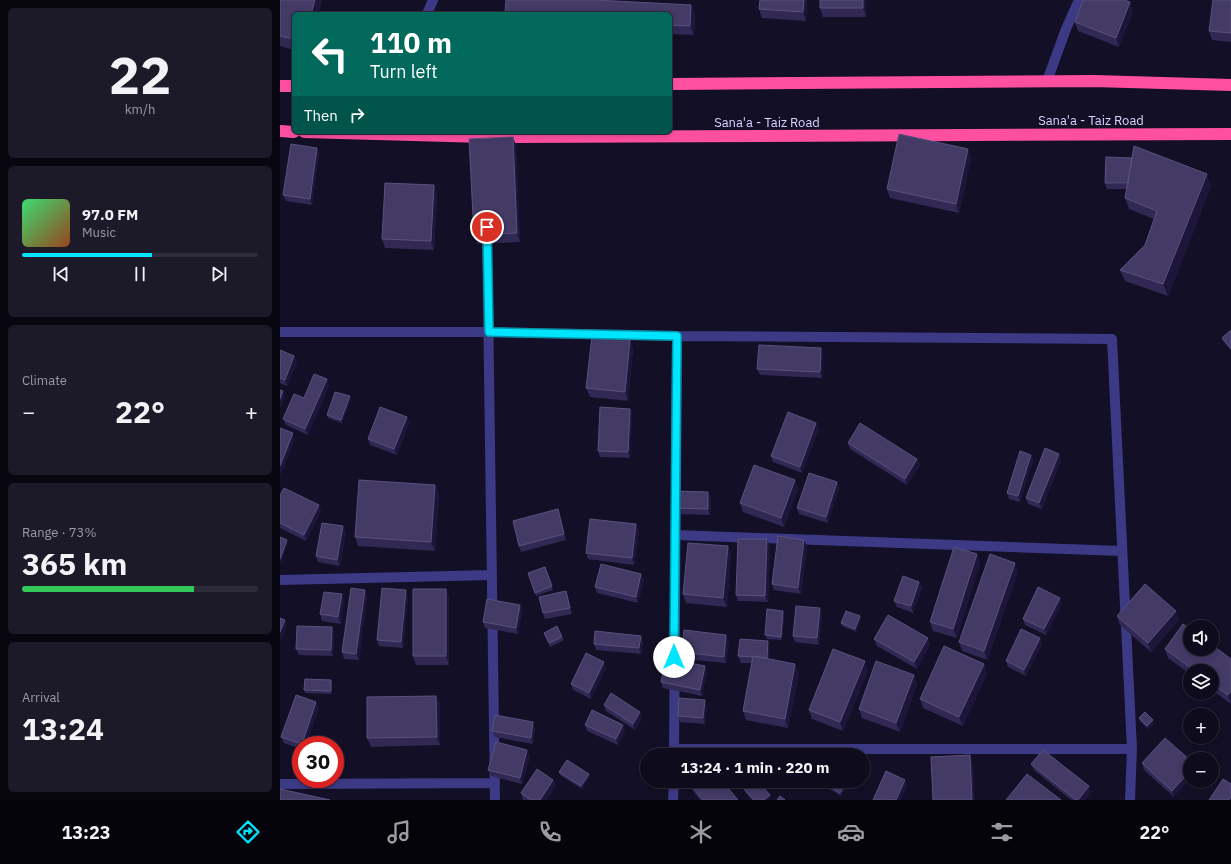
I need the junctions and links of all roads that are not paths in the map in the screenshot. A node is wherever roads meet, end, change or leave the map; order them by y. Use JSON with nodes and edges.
{"nodes":[{"id":1,"x":433,"y":0,"type":"edge"},
{"id":2,"x":1079,"y":0,"type":"edge"},
{"id":3,"x":427,"y":12,"type":"edge"},
{"id":4,"x":1047,"y":81,"type":"junction"},
{"id":5,"x":672,"y":84,"type":"edge"},
{"id":6,"x":1231,"y":85,"type":"edge"},
{"id":7,"x":280,"y":86,"type":"edge"},
{"id":8,"x":292,"y":86,"type":"edge"},
{"id":9,"x":280,"y":131,"type":"edge"},
{"id":10,"x":292,"y":132,"type":"edge"},
{"id":11,"x":344,"y":134,"type":"edge"},
{"id":12,"x":1231,"y":134,"type":"edge"},
{"id":13,"x":487,"y":223,"type":"edge"},
{"id":14,"x":280,"y":332,"type":"edge"},
{"id":15,"x":489,"y":332,"type":"junction"},
{"id":16,"x":677,"y":336,"type":"junction"},
{"id":17,"x":675,"y":535,"type":"junction"},
{"id":18,"x":1122,"y":551,"type":"junction"},
{"id":19,"x":492,"y":576,"type":"junction"},
{"id":20,"x":280,"y":580,"type":"edge"},
{"id":21,"x":674,"y":748,"type":"edge"},
{"id":22,"x":1132,"y":749,"type":"junction"},
{"id":23,"x":870,"y":751,"type":"edge"},
{"id":24,"x":495,"y":783,"type":"junction"},
{"id":25,"x":280,"y":784,"type":"edge"},
{"id":26,"x":674,"y":788,"type":"edge"},
{"id":27,"x":495,"y":800,"type":"edge"},
{"id":28,"x":674,"y":800,"type":"edge"},
{"id":29,"x":1130,"y":800,"type":"edge"}],
"edges":[{"from":1,"to":3,"type":"street"},
{"from":2,"to":4,"type":"street"},
{"from":4,"to":5,"type":"highway"},
{"from":4,"to":6,"type":"highway"},
{"from":7,"to":8,"type":"highway"},
{"from":9,"to":10,"type":"highway"},
{"from":11,"to":12,"type":"highway","name":"Sana'a - Taiz Road"},
{"from":13,"to":15,"type":"street"},
{"from":14,"to":15,"type":"street"},
{"from":15,"to":16,"type":"street"},
{"from":15,"to":19,"type":"street"},
{"from":16,"to":17,"type":"street"},
{"from":16,"to":18,"type":"street"},
{"from":17,"to":18,"type":"street"},
{"from":17,"to":21,"type":"street"},
{"from":18,"to":22,"type":"street"},
{"from":19,"to":20,"type":"street"},
{"from":19,"to":24,"type":"street"},
{"from":22,"to":23,"type":"street"},
{"from":22,"to":29,"type":"street"},
{"from":24,"to":25,"type":"street"},
{"from":24,"to":27,"type":"street"},
{"from":26,"to":28,"type":"street"}]}
